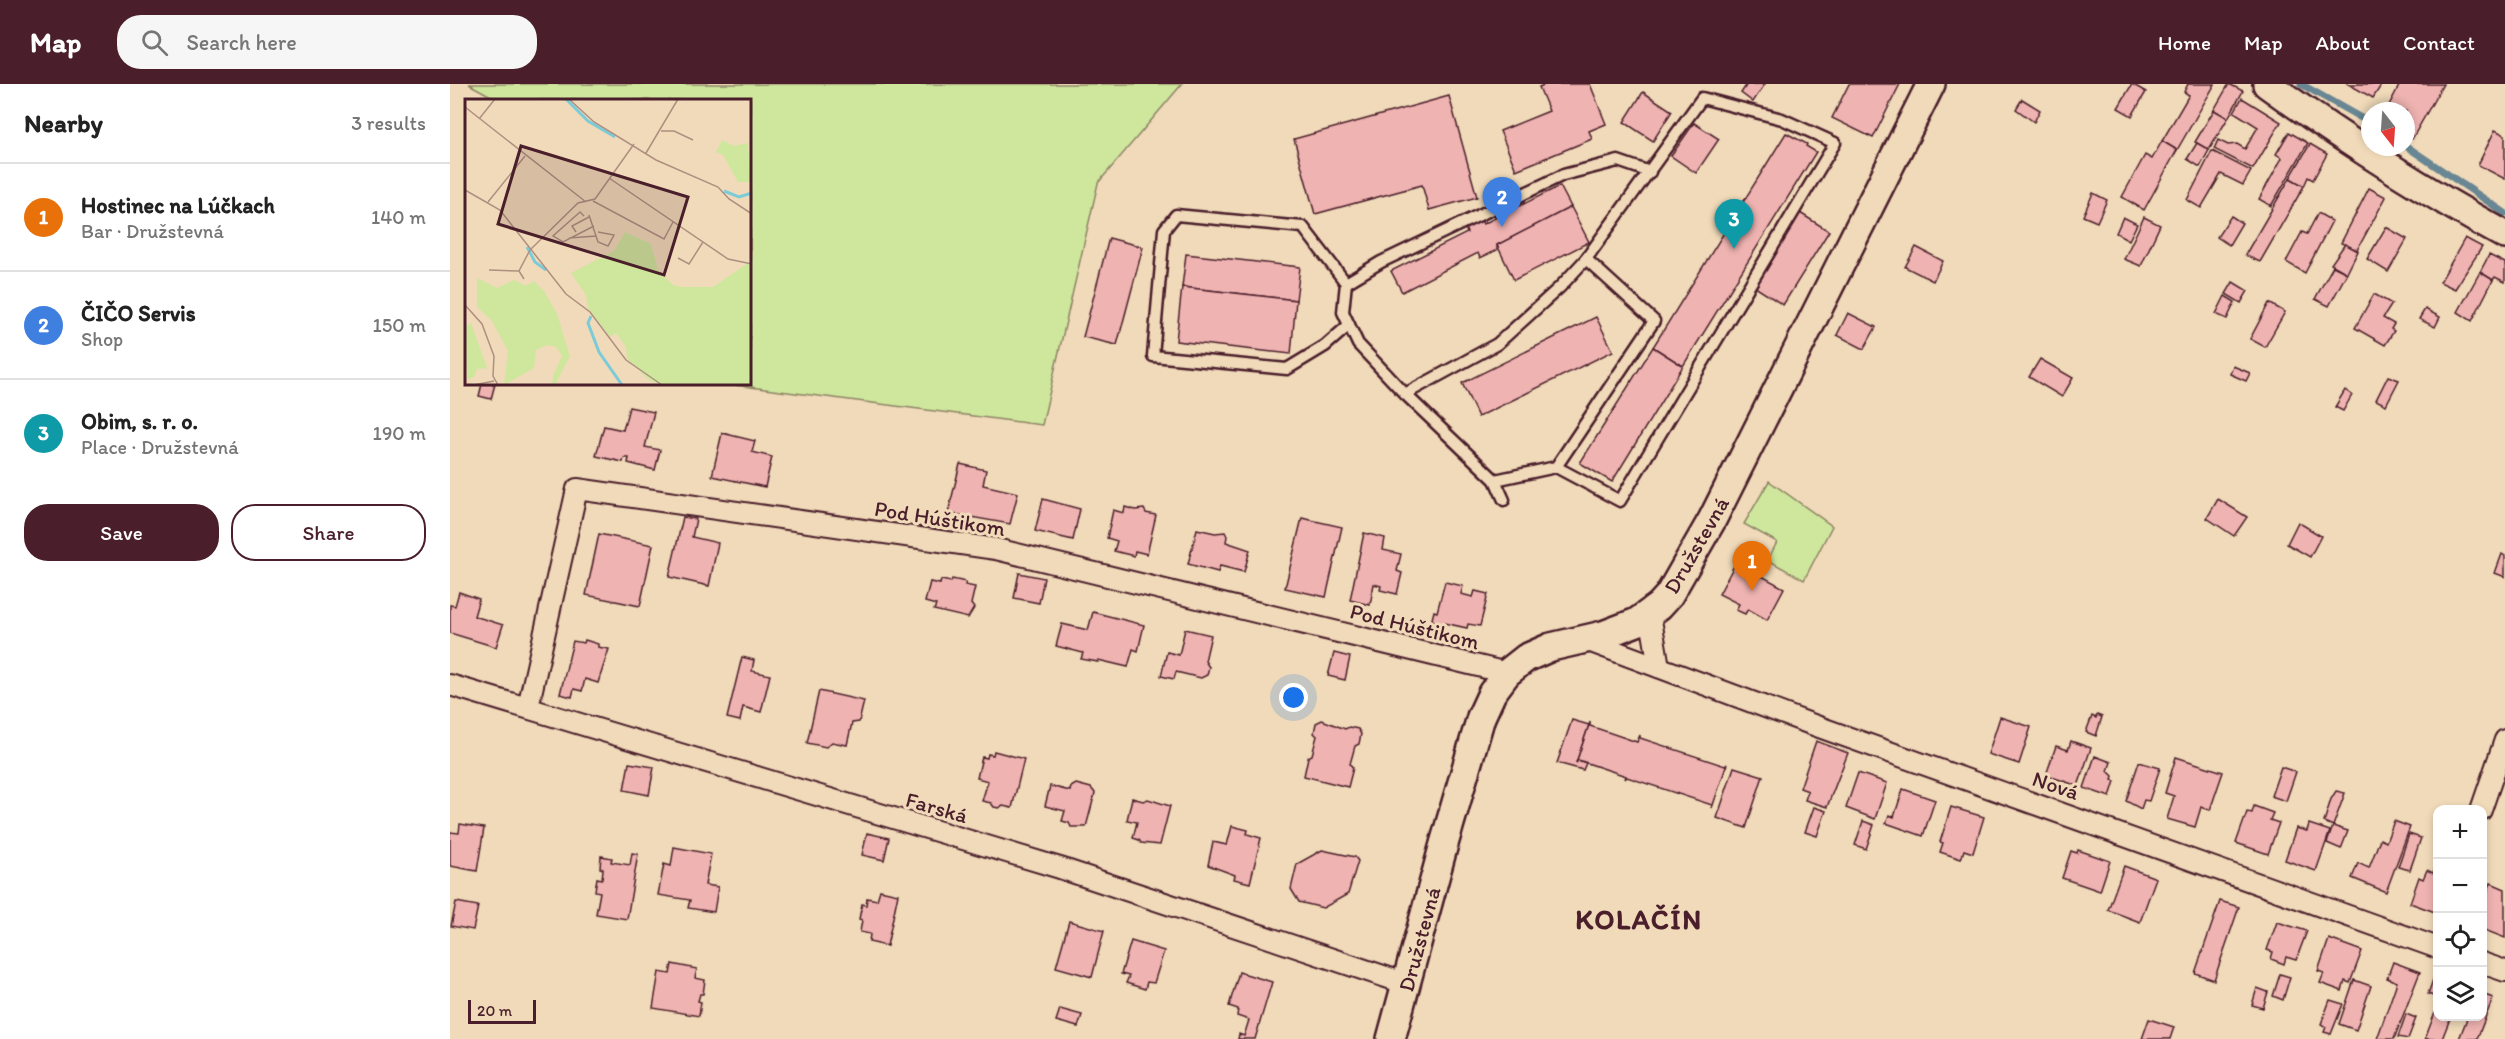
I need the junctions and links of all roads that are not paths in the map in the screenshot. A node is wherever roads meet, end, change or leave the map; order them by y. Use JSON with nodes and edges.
{"nodes":[{"id":1,"x":1931,"y":84,"type":"edge"},
{"id":2,"x":2267,"y":84,"type":"edge"},
{"id":3,"x":1650,"y":172,"type":"junction"},
{"id":4,"x":2505,"y":235,"type":"edge"},
{"id":5,"x":1586,"y":259,"type":"junction"},
{"id":6,"x":1346,"y":283,"type":"junction"},
{"id":7,"x":1349,"y":325,"type":"junction"},
{"id":8,"x":1406,"y":394,"type":"junction"},
{"id":9,"x":1556,"y":467,"type":"junction"},
{"id":10,"x":1495,"y":480,"type":"junction"},
{"id":11,"x":1504,"y":500,"type":"dead end"},
{"id":12,"x":1650,"y":614,"type":"junction"},
{"id":13,"x":1583,"y":639,"type":"junction"},
{"id":14,"x":1659,"y":667,"type":"junction"},
{"id":15,"x":1507,"y":674,"type":"junction"},
{"id":16,"x":450,"y":685,"type":"edge"},
{"id":17,"x":528,"y":707,"type":"junction"},
{"id":18,"x":2505,"y":740,"type":"edge"},
{"id":19,"x":2483,"y":805,"type":"edge"},
{"id":20,"x":2433,"y":942,"type":"edge"},
{"id":21,"x":2487,"y":965,"type":"edge"},
{"id":22,"x":2505,"y":971,"type":"edge"},
{"id":23,"x":1407,"y":984,"type":"junction"},
{"id":24,"x":1391,"y":1039,"type":"edge"}],
"edges":[{"from":1,"to":12,"type":"street","name":"Družstevná"},
{"from":2,"to":4,"type":"street"},
{"from":3,"to":5,"type":"lane"},
{"from":3,"to":6,"type":"lane"},
{"from":3,"to":9,"type":"lane"},
{"from":5,"to":8,"type":"lane"},
{"from":5,"to":9,"type":"lane"},
{"from":6,"to":7,"type":"lane"},
{"from":6,"to":7,"type":"lane"},
{"from":7,"to":8,"type":"lane"},
{"from":8,"to":10,"type":"lane"},
{"from":9,"to":10,"type":"lane"},
{"from":10,"to":11,"type":"lane"},
{"from":12,"to":13,"type":"street","name":"Družstevná"},
{"from":12,"to":14,"type":"street"},
{"from":13,"to":14,"type":"street","name":"Nová"},
{"from":13,"to":15,"type":"street","name":"Družstevná"},
{"from":14,"to":20,"type":"street","name":"Nová"},
{"from":15,"to":17,"type":"street","name":"Pod Húštikom"},
{"from":15,"to":23,"type":"street","name":"Družstevná"},
{"from":16,"to":17,"type":"street","name":"Farská"},
{"from":17,"to":23,"type":"street","name":"Farská"},
{"from":18,"to":19,"type":"street"},
{"from":21,"to":22,"type":"street"},
{"from":23,"to":24,"type":"street","name":"Družstevná"}]}
